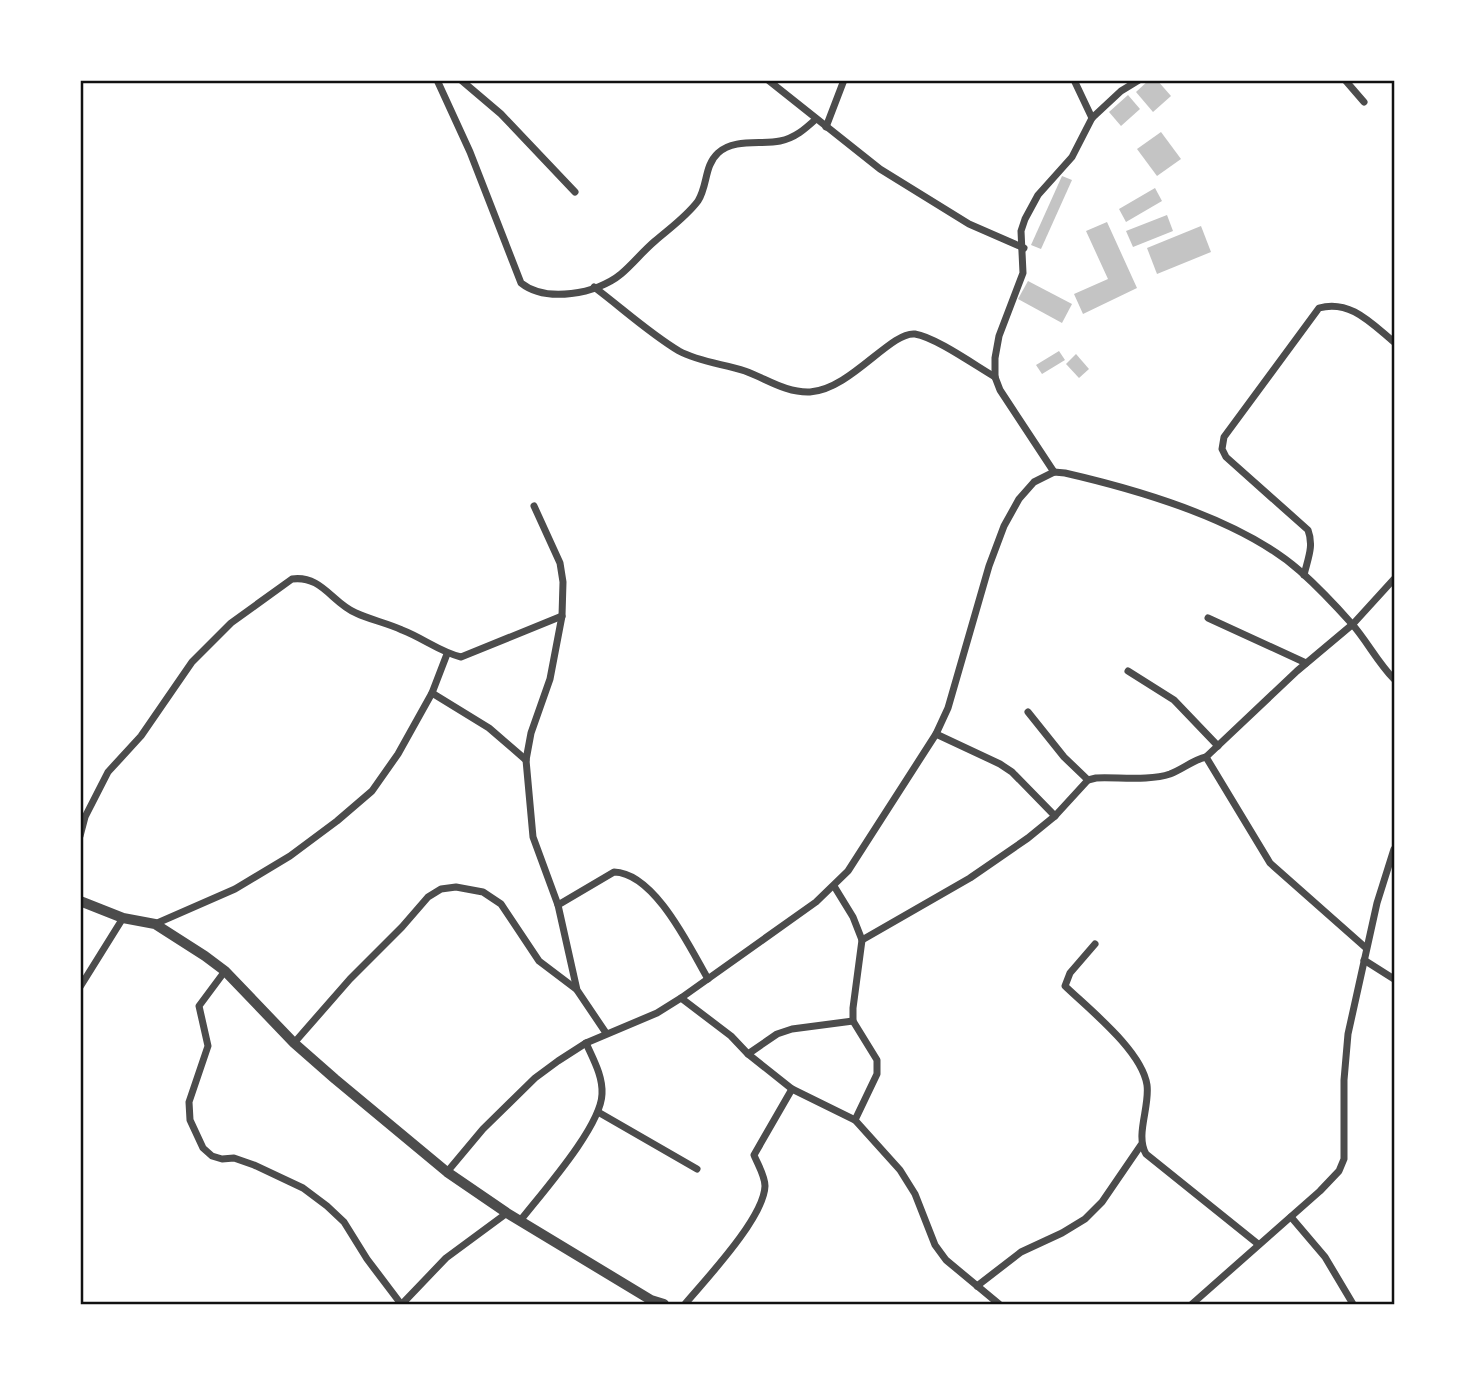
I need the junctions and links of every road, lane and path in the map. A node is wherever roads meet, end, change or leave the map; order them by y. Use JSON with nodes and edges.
{"nodes":[{"id":1,"x":437,"y":80,"type":"edge"},
{"id":2,"x":461,"y":80,"type":"edge"},
{"id":3,"x":768,"y":80,"type":"edge"},
{"id":4,"x":844,"y":80,"type":"edge"},
{"id":5,"x":1074,"y":80,"type":"edge"},
{"id":6,"x":1139,"y":80,"type":"edge"},
{"id":7,"x":1345,"y":80,"type":"edge"},
{"id":8,"x":1364,"y":102,"type":"dead end"},
{"id":9,"x":1093,"y":118,"type":"junction"},
{"id":10,"x":816,"y":119,"type":"junction"},
{"id":11,"x":826,"y":127,"type":"junction"},
{"id":12,"x":575,"y":192,"type":"dead end"},
{"id":13,"x":1024,"y":248,"type":"junction"},
{"id":14,"x":594,"y":287,"type":"junction"},
{"id":15,"x":1395,"y":342,"type":"edge"},
{"id":16,"x":995,"y":377,"type":"junction"},
{"id":17,"x":1054,"y":472,"type":"junction"},
{"id":18,"x":534,"y":506,"type":"dead end"},
{"id":19,"x":1304,"y":575,"type":"junction"},
{"id":20,"x":1395,"y":579,"type":"edge"},
{"id":21,"x":562,"y":616,"type":"junction"},
{"id":22,"x":1208,"y":618,"type":"dead end"},
{"id":23,"x":1353,"y":624,"type":"junction"},
{"id":24,"x":446,"y":654,"type":"junction"},
{"id":25,"x":1306,"y":663,"type":"junction"},
{"id":26,"x":1128,"y":671,"type":"dead end"},
{"id":27,"x":1395,"y":679,"type":"edge"},
{"id":28,"x":432,"y":693,"type":"junction"},
{"id":29,"x":1028,"y":712,"type":"dead end"},
{"id":30,"x":936,"y":734,"type":"junction"},
{"id":31,"x":1218,"y":746,"type":"junction"},
{"id":32,"x":1206,"y":757,"type":"junction"},
{"id":33,"x":526,"y":760,"type":"junction"},
{"id":34,"x":1088,"y":780,"type":"junction"},
{"id":35,"x":1055,"y":816,"type":"junction"},
{"id":36,"x":80,"y":836,"type":"edge"},
{"id":37,"x":1395,"y":849,"type":"edge"},
{"id":38,"x":834,"y":886,"type":"junction"},
{"id":39,"x":80,"y":901,"type":"edge"},
{"id":40,"x":558,"y":905,"type":"junction"},
{"id":41,"x":123,"y":918,"type":"junction"},
{"id":42,"x":155,"y":924,"type":"junction"},
{"id":43,"x":862,"y":940,"type":"junction"},
{"id":44,"x":1095,"y":944,"type":"dead end"},
{"id":45,"x":1366,"y":948,"type":"junction"},
{"id":46,"x":1364,"y":960,"type":"junction"},
{"id":47,"x":225,"y":971,"type":"junction"},
{"id":48,"x":708,"y":979,"type":"junction"},
{"id":49,"x":1395,"y":979,"type":"edge"},
{"id":50,"x":80,"y":988,"type":"edge"},
{"id":51,"x":576,"y":990,"type":"junction"},
{"id":52,"x":681,"y":998,"type":"junction"},
{"id":53,"x":853,"y":1021,"type":"junction"},
{"id":54,"x":606,"y":1033,"type":"junction"},
{"id":55,"x":294,"y":1043,"type":"junction"},
{"id":56,"x":586,"y":1043,"type":"junction"},
{"id":57,"x":748,"y":1054,"type":"junction"},
{"id":58,"x":792,"y":1089,"type":"junction"},
{"id":59,"x":598,"y":1112,"type":"junction"},
{"id":60,"x":855,"y":1120,"type":"junction"},
{"id":61,"x":1141,"y":1145,"type":"junction"},
{"id":62,"x":696,"y":1169,"type":"dead end"},
{"id":63,"x":447,"y":1172,"type":"junction"},
{"id":64,"x":507,"y":1213,"type":"junction"},
{"id":65,"x":1291,"y":1217,"type":"junction"},
{"id":66,"x":520,"y":1221,"type":"junction"},
{"id":67,"x":1258,"y":1244,"type":"junction"},
{"id":68,"x":977,"y":1286,"type":"junction"},
{"id":69,"x":401,"y":1304,"type":"edge"},
{"id":70,"x":664,"y":1304,"type":"edge"},
{"id":71,"x":685,"y":1304,"type":"edge"},
{"id":72,"x":999,"y":1304,"type":"edge"},
{"id":73,"x":1192,"y":1304,"type":"edge"},
{"id":74,"x":1353,"y":1304,"type":"edge"}],
"edges":[{"from":1,"to":14,"type":"street"},
{"from":2,"to":12,"type":"street"},
{"from":3,"to":10,"type":"street"},
{"from":4,"to":11,"type":"street"},
{"from":5,"to":9,"type":"street"},
{"from":6,"to":9,"type":"street"},
{"from":7,"to":8,"type":"street"},
{"from":9,"to":13,"type":"street"},
{"from":10,"to":11,"type":"street"},
{"from":10,"to":14,"type":"street"},
{"from":11,"to":13,"type":"street"},
{"from":13,"to":16,"type":"street"},
{"from":14,"to":16,"type":"street"},
{"from":15,"to":19,"type":"street"},
{"from":16,"to":17,"type":"street"},
{"from":17,"to":19,"type":"street"},
{"from":17,"to":30,"type":"street"},
{"from":18,"to":21,"type":"street"},
{"from":19,"to":23,"type":"street"},
{"from":20,"to":23,"type":"street"},
{"from":21,"to":24,"type":"street"},
{"from":21,"to":33,"type":"street"},
{"from":22,"to":25,"type":"street"},
{"from":23,"to":25,"type":"street"},
{"from":23,"to":27,"type":"street"},
{"from":24,"to":28,"type":"street"},
{"from":24,"to":36,"type":"street"},
{"from":25,"to":31,"type":"street"},
{"from":26,"to":31,"type":"street"},
{"from":28,"to":33,"type":"street"},
{"from":28,"to":42,"type":"street"},
{"from":29,"to":34,"type":"street"},
{"from":30,"to":35,"type":"street"},
{"from":30,"to":38,"type":"street"},
{"from":31,"to":32,"type":"street"},
{"from":32,"to":34,"type":"street"},
{"from":32,"to":45,"type":"street"},
{"from":33,"to":40,"type":"street"},
{"from":34,"to":35,"type":"street"},
{"from":35,"to":43,"type":"street"},
{"from":37,"to":45,"type":"street"},
{"from":38,"to":43,"type":"street"},
{"from":38,"to":48,"type":"street"},
{"from":39,"to":41,"type":"street"},
{"from":40,"to":48,"type":"street"},
{"from":40,"to":51,"type":"street"},
{"from":41,"to":42,"type":"street"},
{"from":41,"to":50,"type":"street"},
{"from":42,"to":47,"type":"street"},
{"from":43,"to":53,"type":"street"},
{"from":44,"to":61,"type":"street"},
{"from":45,"to":46,"type":"street"},
{"from":46,"to":49,"type":"street"},
{"from":46,"to":65,"type":"street"},
{"from":47,"to":55,"type":"street"},
{"from":47,"to":69,"type":"street"},
{"from":48,"to":52,"type":"street"},
{"from":51,"to":54,"type":"street"},
{"from":51,"to":55,"type":"street"},
{"from":52,"to":54,"type":"street"},
{"from":52,"to":57,"type":"street"},
{"from":53,"to":57,"type":"street"},
{"from":53,"to":60,"type":"street"},
{"from":54,"to":56,"type":"street"},
{"from":55,"to":63,"type":"street"},
{"from":56,"to":59,"type":"street"},
{"from":56,"to":63,"type":"street"},
{"from":57,"to":58,"type":"street"},
{"from":58,"to":60,"type":"street"},
{"from":58,"to":71,"type":"street"},
{"from":59,"to":62,"type":"street"},
{"from":59,"to":66,"type":"street"},
{"from":60,"to":68,"type":"street"},
{"from":61,"to":67,"type":"street"},
{"from":61,"to":68,"type":"street"},
{"from":63,"to":64,"type":"street"},
{"from":64,"to":66,"type":"street"},
{"from":64,"to":69,"type":"street"},
{"from":65,"to":67,"type":"street"},
{"from":65,"to":74,"type":"street"},
{"from":66,"to":70,"type":"street"},
{"from":67,"to":73,"type":"street"},
{"from":68,"to":72,"type":"street"}]}
